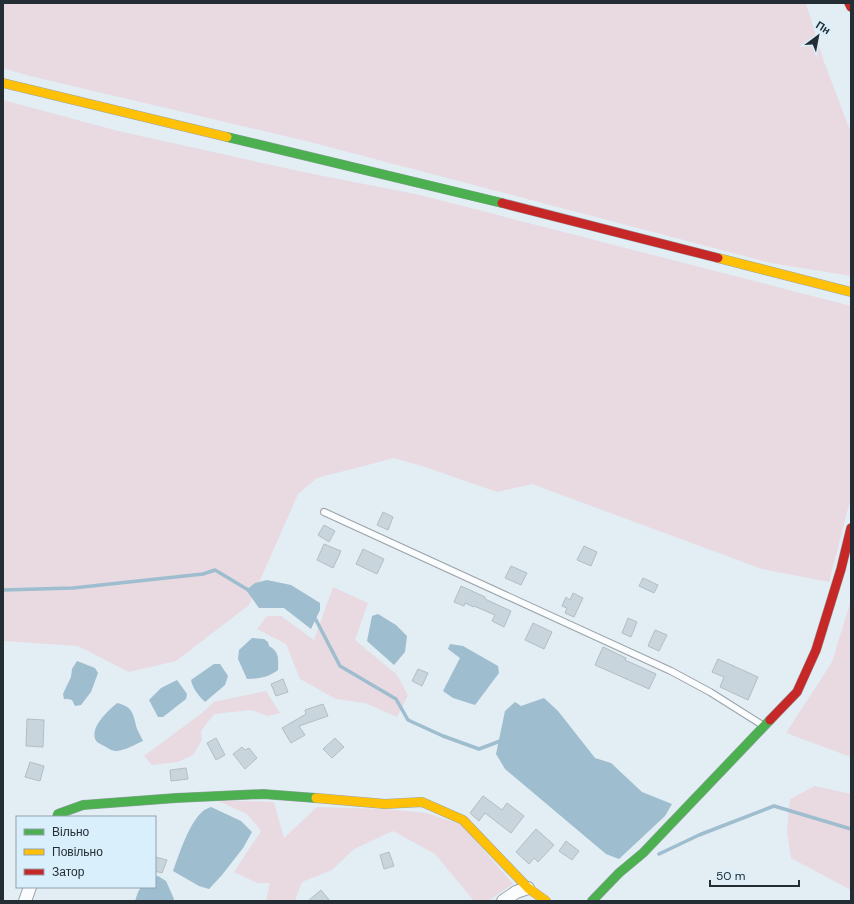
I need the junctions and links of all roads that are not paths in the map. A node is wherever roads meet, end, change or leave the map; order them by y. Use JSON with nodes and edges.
{"nodes":[{"id":1,"x":849,"y":3,"type":"edge"},
{"id":2,"x":851,"y":7,"type":"edge"},
{"id":3,"x":3,"y":83,"type":"edge"},
{"id":4,"x":851,"y":292,"type":"edge"},
{"id":5,"x":324,"y":512,"type":"dead end"},
{"id":6,"x":851,"y":528,"type":"edge"},
{"id":7,"x":765,"y":726,"type":"junction"},
{"id":8,"x":57,"y":816,"type":"edge"},
{"id":9,"x":30,"y":888,"type":"edge"},
{"id":10,"x":528,"y":888,"type":"junction"},
{"id":11,"x":26,"y":901,"type":"edge"},
{"id":12,"x":503,"y":901,"type":"edge"},
{"id":13,"x":546,"y":901,"type":"edge"},
{"id":14,"x":592,"y":901,"type":"edge"}],
"edges":[{"from":1,"to":2,"type":"street"},
{"from":3,"to":4,"type":"street"},
{"from":5,"to":7,"type":"lane"},
{"from":6,"to":7,"type":"street"},
{"from":7,"to":14,"type":"street"},
{"from":8,"to":10,"type":"street"},
{"from":9,"to":11,"type":"street"},
{"from":10,"to":12,"type":"street"},
{"from":10,"to":13,"type":"street"}]}
